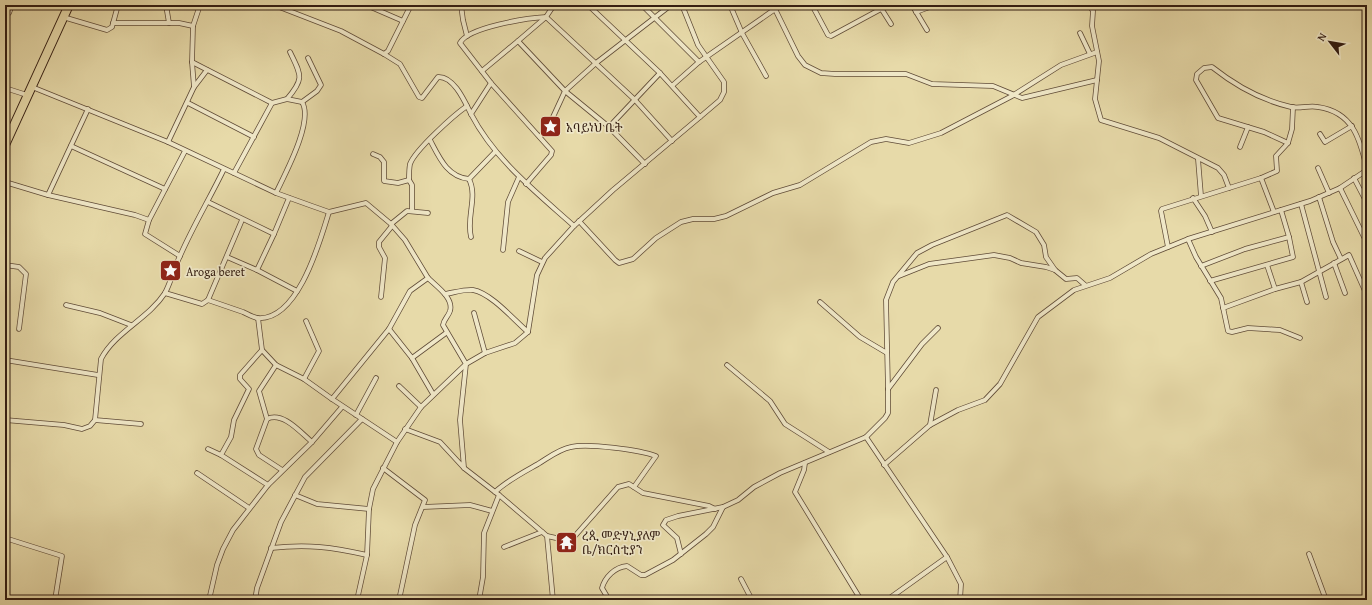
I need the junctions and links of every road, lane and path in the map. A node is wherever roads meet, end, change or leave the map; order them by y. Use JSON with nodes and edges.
{"nodes":[{"id":1,"x":12,"y":5,"type":"edge"},
{"id":2,"x":69,"y":5,"type":"edge"},
{"id":3,"x":118,"y":5,"type":"edge"},
{"id":4,"x":166,"y":5,"type":"edge"},
{"id":5,"x":200,"y":5,"type":"edge"},
{"id":6,"x":274,"y":5,"type":"edge"},
{"id":7,"x":290,"y":5,"type":"edge"},
{"id":8,"x":366,"y":5,"type":"edge"},
{"id":9,"x":411,"y":5,"type":"edge"},
{"id":10,"x":462,"y":5,"type":"edge"},
{"id":11,"x":554,"y":5,"type":"edge"},
{"id":12,"x":588,"y":5,"type":"edge"},
{"id":13,"x":642,"y":5,"type":"edge"},
{"id":14,"x":671,"y":5,"type":"edge"},
{"id":15,"x":682,"y":5,"type":"edge"},
{"id":16,"x":730,"y":5,"type":"edge"},
{"id":17,"x":781,"y":5,"type":"edge"},
{"id":18,"x":812,"y":5,"type":"edge"},
{"id":19,"x":912,"y":5,"type":"edge"},
{"id":20,"x":935,"y":5,"type":"edge"},
{"id":21,"x":1089,"y":5,"type":"edge"},
{"id":22,"x":774,"y":7,"type":"edge"},
{"id":23,"x":880,"y":7,"type":"edge"},
{"id":24,"x":288,"y":10,"type":"junction"},
{"id":25,"x":5,"y":12,"type":"edge"},
{"id":26,"x":916,"y":12,"type":"junction"},
{"id":27,"x":63,"y":17,"type":"junction"},
{"id":28,"x":546,"y":17,"type":"junction"},
{"id":29,"x":655,"y":17,"type":"junction"},
{"id":30,"x":403,"y":21,"type":"junction"},
{"id":31,"x":113,"y":23,"type":"junction"},
{"id":32,"x":169,"y":23,"type":"junction"},
{"id":33,"x":891,"y":24,"type":"dead end"},
{"id":34,"x":193,"y":26,"type":"junction"},
{"id":35,"x":927,"y":30,"type":"dead end"},
{"id":36,"x":742,"y":33,"type":"junction"},
{"id":37,"x":1080,"y":33,"type":"dead end"},
{"id":38,"x":467,"y":36,"type":"junction"},
{"id":39,"x":518,"y":41,"type":"junction"},
{"id":40,"x":626,"y":41,"type":"junction"},
{"id":41,"x":290,"y":52,"type":"dead end"},
{"id":42,"x":1097,"y":52,"type":"junction"},
{"id":43,"x":384,"y":54,"type":"junction"},
{"id":44,"x":1090,"y":54,"type":"junction"},
{"id":45,"x":308,"y":58,"type":"dead end"},
{"id":46,"x":707,"y":58,"type":"junction"},
{"id":47,"x":192,"y":62,"type":"junction"},
{"id":48,"x":699,"y":62,"type":"junction"},
{"id":49,"x":596,"y":63,"type":"junction"},
{"id":50,"x":207,"y":70,"type":"junction"},
{"id":51,"x":482,"y":71,"type":"junction"},
{"id":52,"x":660,"y":73,"type":"junction"},
{"id":53,"x":766,"y":76,"type":"dead end"},
{"id":54,"x":1097,"y":80,"type":"junction"},
{"id":55,"x":491,"y":83,"type":"junction"},
{"id":56,"x":673,"y":85,"type":"junction"},
{"id":57,"x":32,"y":87,"type":"junction"},
{"id":58,"x":5,"y":88,"type":"edge"},
{"id":59,"x":194,"y":88,"type":"junction"},
{"id":60,"x":565,"y":91,"type":"junction"},
{"id":61,"x":28,"y":95,"type":"junction"},
{"id":62,"x":1012,"y":96,"type":"junction"},
{"id":63,"x":288,"y":99,"type":"junction"},
{"id":64,"x":635,"y":100,"type":"junction"},
{"id":65,"x":302,"y":102,"type":"junction"},
{"id":66,"x":188,"y":103,"type":"junction"},
{"id":67,"x":272,"y":103,"type":"junction"},
{"id":68,"x":467,"y":106,"type":"junction"},
{"id":69,"x":1293,"y":107,"type":"junction"},
{"id":70,"x":88,"y":109,"type":"junction"},
{"id":71,"x":471,"y":114,"type":"junction"},
{"id":72,"x":700,"y":117,"type":"junction"},
{"id":73,"x":1352,"y":126,"type":"junction"},
{"id":74,"x":608,"y":127,"type":"junction"},
{"id":75,"x":1248,"y":127,"type":"junction"},
{"id":76,"x":1320,"y":134,"type":"dead end"},
{"id":77,"x":254,"y":137,"type":"junction"},
{"id":78,"x":540,"y":137,"type":"junction"},
{"id":79,"x":430,"y":140,"type":"junction"},
{"id":80,"x":672,"y":141,"type":"junction"},
{"id":81,"x":168,"y":142,"type":"junction"},
{"id":82,"x":1288,"y":143,"type":"junction"},
{"id":83,"x":5,"y":145,"type":"edge"},
{"id":84,"x":71,"y":146,"type":"junction"},
{"id":85,"x":1240,"y":147,"type":"dead end"},
{"id":86,"x":185,"y":151,"type":"junction"},
{"id":87,"x":495,"y":152,"type":"junction"},
{"id":88,"x":373,"y":154,"type":"dead end"},
{"id":89,"x":1198,"y":159,"type":"junction"},
{"id":90,"x":646,"y":164,"type":"junction"},
{"id":91,"x":224,"y":168,"type":"junction"},
{"id":92,"x":1318,"y":168,"type":"dead end"},
{"id":93,"x":1367,"y":169,"type":"edge"},
{"id":94,"x":234,"y":173,"type":"junction"},
{"id":95,"x":519,"y":177,"type":"junction"},
{"id":96,"x":1261,"y":178,"type":"junction"},
{"id":97,"x":1354,"y":178,"type":"junction"},
{"id":98,"x":469,"y":179,"type":"junction"},
{"id":99,"x":409,"y":180,"type":"junction"},
{"id":100,"x":5,"y":182,"type":"edge"},
{"id":101,"x":526,"y":184,"type":"junction"},
{"id":102,"x":1229,"y":188,"type":"junction"},
{"id":103,"x":1340,"y":188,"type":"junction"},
{"id":104,"x":165,"y":189,"type":"junction"},
{"id":105,"x":276,"y":193,"type":"junction"},
{"id":106,"x":1329,"y":193,"type":"junction"},
{"id":107,"x":48,"y":195,"type":"junction"},
{"id":108,"x":1201,"y":196,"type":"junction"},
{"id":109,"x":1319,"y":197,"type":"junction"},
{"id":110,"x":289,"y":198,"type":"junction"},
{"id":111,"x":1193,"y":198,"type":"junction"},
{"id":112,"x":208,"y":202,"type":"junction"},
{"id":113,"x":1367,"y":203,"type":"edge"},
{"id":114,"x":1302,"y":204,"type":"junction"},
{"id":115,"x":412,"y":210,"type":"junction"},
{"id":116,"x":1281,"y":210,"type":"junction"},
{"id":117,"x":329,"y":212,"type":"junction"},
{"id":118,"x":1274,"y":212,"type":"junction"},
{"id":119,"x":428,"y":213,"type":"dead end"},
{"id":120,"x":149,"y":220,"type":"junction"},
{"id":121,"x":242,"y":220,"type":"junction"},
{"id":122,"x":579,"y":221,"type":"junction"},
{"id":123,"x":391,"y":225,"type":"junction"},
{"id":124,"x":574,"y":226,"type":"junction"},
{"id":125,"x":1212,"y":232,"type":"junction"},
{"id":126,"x":274,"y":234,"type":"junction"},
{"id":127,"x":471,"y":237,"type":"dead end"},
{"id":128,"x":1289,"y":237,"type":"junction"},
{"id":129,"x":1188,"y":239,"type":"junction"},
{"id":130,"x":1367,"y":243,"type":"edge"},
{"id":131,"x":1168,"y":247,"type":"junction"},
{"id":132,"x":503,"y":250,"type":"dead end"},
{"id":133,"x":519,"y":251,"type":"dead end"},
{"id":134,"x":180,"y":256,"type":"junction"},
{"id":135,"x":227,"y":257,"type":"junction"},
{"id":136,"x":1341,"y":259,"type":"junction"},
{"id":137,"x":542,"y":262,"type":"junction"},
{"id":138,"x":1334,"y":262,"type":"junction"},
{"id":139,"x":5,"y":265,"type":"edge"},
{"id":140,"x":1267,"y":265,"type":"junction"},
{"id":141,"x":1202,"y":266,"type":"junction"},
{"id":142,"x":257,"y":270,"type":"junction"},
{"id":143,"x":1055,"y":270,"type":"junction"},
{"id":144,"x":1319,"y":271,"type":"junction"},
{"id":145,"x":898,"y":276,"type":"junction"},
{"id":146,"x":428,"y":278,"type":"junction"},
{"id":147,"x":1210,"y":282,"type":"junction"},
{"id":148,"x":1301,"y":282,"type":"junction"},
{"id":149,"x":1085,"y":285,"type":"junction"},
{"id":150,"x":1275,"y":290,"type":"junction"},
{"id":151,"x":297,"y":291,"type":"junction"},
{"id":152,"x":1365,"y":291,"type":"dead end"},
{"id":153,"x":1345,"y":292,"type":"dead end"},
{"id":154,"x":165,"y":293,"type":"junction"},
{"id":155,"x":445,"y":294,"type":"junction"},
{"id":156,"x":381,"y":297,"type":"dead end"},
{"id":157,"x":1326,"y":297,"type":"dead end"},
{"id":158,"x":208,"y":300,"type":"junction"},
{"id":159,"x":820,"y":302,"type":"dead end"},
{"id":160,"x":1307,"y":302,"type":"dead end"},
{"id":161,"x":66,"y":305,"type":"dead end"},
{"id":162,"x":1223,"y":308,"type":"junction"},
{"id":163,"x":474,"y":313,"type":"dead end"},
{"id":164,"x":258,"y":318,"type":"junction"},
{"id":165,"x":306,"y":321,"type":"dead end"},
{"id":166,"x":131,"y":325,"type":"junction"},
{"id":167,"x":938,"y":328,"type":"dead end"},
{"id":168,"x":19,"y":329,"type":"dead end"},
{"id":169,"x":389,"y":329,"type":"junction"},
{"id":170,"x":446,"y":332,"type":"junction"},
{"id":171,"x":528,"y":332,"type":"junction"},
{"id":172,"x":1300,"y":338,"type":"dead end"},
{"id":173,"x":262,"y":350,"type":"junction"},
{"id":174,"x":485,"y":353,"type":"junction"},
{"id":175,"x":887,"y":353,"type":"junction"},
{"id":176,"x":412,"y":358,"type":"junction"},
{"id":177,"x":5,"y":360,"type":"edge"},
{"id":178,"x":466,"y":364,"type":"junction"},
{"id":179,"x":276,"y":365,"type":"junction"},
{"id":180,"x":727,"y":365,"type":"dead end"},
{"id":181,"x":98,"y":375,"type":"junction"},
{"id":182,"x":376,"y":378,"type":"dead end"},
{"id":183,"x":304,"y":379,"type":"junction"},
{"id":184,"x":399,"y":386,"type":"dead end"},
{"id":185,"x":888,"y":388,"type":"junction"},
{"id":186,"x":936,"y":390,"type":"dead end"},
{"id":187,"x":433,"y":394,"type":"junction"},
{"id":188,"x":332,"y":400,"type":"junction"},
{"id":189,"x":342,"y":407,"type":"junction"},
{"id":190,"x":422,"y":407,"type":"junction"},
{"id":191,"x":356,"y":415,"type":"junction"},
{"id":192,"x":267,"y":419,"type":"junction"},
{"id":193,"x":362,"y":419,"type":"junction"},
{"id":194,"x":5,"y":420,"type":"edge"},
{"id":195,"x":95,"y":420,"type":"junction"},
{"id":196,"x":141,"y":424,"type":"dead end"},
{"id":197,"x":930,"y":425,"type":"junction"},
{"id":198,"x":405,"y":429,"type":"junction"},
{"id":199,"x":866,"y":437,"type":"junction"},
{"id":200,"x":312,"y":442,"type":"junction"},
{"id":201,"x":397,"y":442,"type":"junction"},
{"id":202,"x":208,"y":449,"type":"dead end"},
{"id":203,"x":829,"y":452,"type":"junction"},
{"id":204,"x":221,"y":455,"type":"junction"},
{"id":205,"x":805,"y":463,"type":"junction"},
{"id":206,"x":884,"y":465,"type":"junction"},
{"id":207,"x":383,"y":468,"type":"junction"},
{"id":208,"x":464,"y":468,"type":"junction"},
{"id":209,"x":282,"y":470,"type":"junction"},
{"id":210,"x":197,"y":473,"type":"dead end"},
{"id":211,"x":268,"y":485,"type":"junction"},
{"id":212,"x":634,"y":486,"type":"junction"},
{"id":213,"x":495,"y":492,"type":"junction"},
{"id":214,"x":295,"y":495,"type":"junction"},
{"id":215,"x":499,"y":495,"type":"junction"},
{"id":216,"x":423,"y":507,"type":"junction"},
{"id":217,"x":723,"y":507,"type":"junction"},
{"id":218,"x":249,"y":508,"type":"junction"},
{"id":219,"x":369,"y":509,"type":"junction"},
{"id":220,"x":716,"y":509,"type":"junction"},
{"id":221,"x":492,"y":511,"type":"junction"},
{"id":222,"x":542,"y":532,"type":"junction"},
{"id":223,"x":547,"y":536,"type":"junction"},
{"id":224,"x":5,"y":538,"type":"edge"},
{"id":225,"x":504,"y":547,"type":"dead end"},
{"id":226,"x":271,"y":548,"type":"junction"},
{"id":227,"x":681,"y":554,"type":"junction"},
{"id":228,"x":1309,"y":554,"type":"dead end"},
{"id":229,"x":367,"y":555,"type":"junction"},
{"id":230,"x":947,"y":557,"type":"junction"},
{"id":231,"x":741,"y":579,"type":"dead end"},
{"id":232,"x":55,"y":600,"type":"edge"},
{"id":233,"x":210,"y":600,"type":"edge"},
{"id":234,"x":255,"y":600,"type":"edge"},
{"id":235,"x":357,"y":600,"type":"edge"},
{"id":236,"x":399,"y":600,"type":"edge"},
{"id":237,"x":479,"y":600,"type":"edge"},
{"id":238,"x":553,"y":600,"type":"edge"},
{"id":239,"x":609,"y":600,"type":"edge"},
{"id":240,"x":752,"y":600,"type":"edge"},
{"id":241,"x":861,"y":600,"type":"edge"},
{"id":242,"x":887,"y":600,"type":"edge"},
{"id":243,"x":960,"y":600,"type":"edge"},
{"id":244,"x":1326,"y":600,"type":"edge"}],
"edges":[{"from":1,"to":25,"type":"street"},
{"from":2,"to":27,"type":"highway"},
{"from":3,"to":31,"type":"street"},
{"from":4,"to":32,"type":"street"},
{"from":5,"to":34,"type":"street"},
{"from":6,"to":24,"type":"street"},
{"from":7,"to":24,"type":"street"},
{"from":8,"to":30,"type":"street"},
{"from":9,"to":30,"type":"street"},
{"from":10,"to":38,"type":"street"},
{"from":11,"to":28,"type":"street"},
{"from":12,"to":40,"type":"street"},
{"from":13,"to":29,"type":"street"},
{"from":14,"to":29,"type":"street"},
{"from":15,"to":46,"type":"street"},
{"from":16,"to":36,"type":"street"},
{"from":17,"to":22,"type":"street"},
{"from":18,"to":23,"type":"street"},
{"from":19,"to":26,"type":"street"},
{"from":20,"to":26,"type":"street"},
{"from":21,"to":42,"type":"street"},
{"from":22,"to":36,"type":"street"},
{"from":22,"to":62,"type":"street"},
{"from":23,"to":33,"type":"street"},
{"from":24,"to":43,"type":"street"},
{"from":26,"to":35,"type":"street"},
{"from":27,"to":31,"type":"street"},
{"from":27,"to":57,"type":"highway"},
{"from":28,"to":38,"type":"street"},
{"from":28,"to":39,"type":"street"},
{"from":28,"to":49,"type":"street"},
{"from":29,"to":40,"type":"street"},
{"from":29,"to":48,"type":"street"},
{"from":30,"to":43,"type":"street"},
{"from":31,"to":32,"type":"street"},
{"from":32,"to":34,"type":"street"},
{"from":34,"to":47,"type":"street"},
{"from":36,"to":46,"type":"street"},
{"from":36,"to":53,"type":"street"},
{"from":37,"to":44,"type":"street"},
{"from":38,"to":51,"type":"street"},
{"from":39,"to":51,"type":"street"},
{"from":39,"to":60,"type":"street"},
{"from":40,"to":49,"type":"street"},
{"from":40,"to":52,"type":"street"},
{"from":41,"to":63,"type":"street"},
{"from":42,"to":44,"type":"street"},
{"from":42,"to":54,"type":"street"},
{"from":43,"to":68,"type":"street"},
{"from":44,"to":62,"type":"street"},
{"from":45,"to":65,"type":"street"},
{"from":46,"to":48,"type":"street"},
{"from":46,"to":72,"type":"street"},
{"from":47,"to":50,"type":"street"},
{"from":47,"to":59,"type":"street"},
{"from":48,"to":56,"type":"street"},
{"from":49,"to":60,"type":"street"},
{"from":49,"to":64,"type":"street"},
{"from":50,"to":59,"type":"street"},
{"from":50,"to":67,"type":"street"},
{"from":51,"to":55,"type":"street"},
{"from":52,"to":56,"type":"street"},
{"from":52,"to":64,"type":"street"},
{"from":54,"to":62,"type":"street"},
{"from":54,"to":89,"type":"street"},
{"from":55,"to":71,"type":"street"},
{"from":55,"to":78,"type":"street"},
{"from":56,"to":72,"type":"street"},
{"from":57,"to":61,"type":"highway"},
{"from":57,"to":70,"type":"street"},
{"from":58,"to":61,"type":"street"},
{"from":59,"to":66,"type":"street"},
{"from":60,"to":74,"type":"street"},
{"from":60,"to":78,"type":"street"},
{"from":61,"to":83,"type":"highway"},
{"from":62,"to":122,"type":"street"},
{"from":63,"to":65,"type":"street"},
{"from":63,"to":67,"type":"street"},
{"from":64,"to":74,"type":"street"},
{"from":64,"to":80,"type":"street"},
{"from":65,"to":105,"type":"street"},
{"from":66,"to":77,"type":"street"},
{"from":66,"to":81,"type":"street"},
{"from":67,"to":77,"type":"street"},
{"from":68,"to":71,"type":"street"},
{"from":68,"to":79,"type":"street"},
{"from":69,"to":73,"type":"street"},
{"from":69,"to":75,"type":"street"},
{"from":69,"to":82,"type":"street"},
{"from":70,"to":81,"type":"street"},
{"from":70,"to":84,"type":"street"},
{"from":71,"to":87,"type":"street"},
{"from":72,"to":80,"type":"street"},
{"from":73,"to":76,"type":"street"},
{"from":73,"to":93,"type":"street"},
{"from":74,"to":90,"type":"street"},
{"from":75,"to":82,"type":"street"},
{"from":75,"to":85,"type":"street"},
{"from":77,"to":94,"type":"street"},
{"from":78,"to":101,"type":"street"},
{"from":79,"to":98,"type":"street"},
{"from":79,"to":99,"type":"street"},
{"from":80,"to":90,"type":"street"},
{"from":81,"to":86,"type":"street"},
{"from":82,"to":96,"type":"street"},
{"from":84,"to":104,"type":"street"},
{"from":84,"to":107,"type":"street"},
{"from":86,"to":91,"type":"street"},
{"from":86,"to":104,"type":"street"},
{"from":87,"to":95,"type":"street"},
{"from":87,"to":98,"type":"street"},
{"from":88,"to":99,"type":"street"},
{"from":89,"to":102,"type":"street"},
{"from":89,"to":108,"type":"street"},
{"from":90,"to":122,"type":"street"},
{"from":91,"to":94,"type":"street"},
{"from":91,"to":112,"type":"street"},
{"from":92,"to":106,"type":"street"},
{"from":93,"to":97,"type":"street"},
{"from":94,"to":105,"type":"street"},
{"from":95,"to":101,"type":"street"},
{"from":95,"to":132,"type":"street"},
{"from":96,"to":102,"type":"street"},
{"from":96,"to":118,"type":"street"},
{"from":97,"to":103,"type":"street"},
{"from":97,"to":113,"type":"street"},
{"from":98,"to":127,"type":"street"},
{"from":99,"to":115,"type":"street"},
{"from":100,"to":107,"type":"street"},
{"from":101,"to":124,"type":"street"},
{"from":102,"to":108,"type":"street"},
{"from":103,"to":106,"type":"street"},
{"from":103,"to":130,"type":"street"},
{"from":104,"to":120,"type":"street"},
{"from":105,"to":110,"type":"street"},
{"from":106,"to":109,"type":"street"},
{"from":107,"to":120,"type":"street"},
{"from":108,"to":111,"type":"street"},
{"from":109,"to":114,"type":"street"},
{"from":109,"to":136,"type":"street"},
{"from":110,"to":117,"type":"street"},
{"from":110,"to":126,"type":"street"},
{"from":111,"to":125,"type":"street"},
{"from":111,"to":131,"type":"street"},
{"from":112,"to":121,"type":"street"},
{"from":112,"to":134,"type":"street"},
{"from":114,"to":116,"type":"street"},
{"from":114,"to":144,"type":"street"},
{"from":115,"to":119,"type":"street"},
{"from":115,"to":123,"type":"street"},
{"from":116,"to":118,"type":"street"},
{"from":116,"to":128,"type":"street"},
{"from":117,"to":123,"type":"street"},
{"from":117,"to":151,"type":"street"},
{"from":118,"to":125,"type":"street"},
{"from":120,"to":134,"type":"street"},
{"from":121,"to":126,"type":"street"},
{"from":121,"to":135,"type":"street"},
{"from":122,"to":124,"type":"street"},
{"from":123,"to":146,"type":"street"},
{"from":123,"to":156,"type":"street"},
{"from":124,"to":137,"type":"street"},
{"from":125,"to":129,"type":"street"},
{"from":126,"to":142,"type":"street"},
{"from":128,"to":140,"type":"street"},
{"from":128,"to":141,"type":"street"},
{"from":129,"to":131,"type":"street"},
{"from":129,"to":141,"type":"street"},
{"from":131,"to":149,"type":"street"},
{"from":133,"to":137,"type":"street"},
{"from":134,"to":154,"type":"street"},
{"from":135,"to":142,"type":"street"},
{"from":135,"to":158,"type":"street"},
{"from":136,"to":138,"type":"street"},
{"from":136,"to":152,"type":"street"},
{"from":137,"to":171,"type":"street"},
{"from":138,"to":144,"type":"street"},
{"from":138,"to":153,"type":"street"},
{"from":139,"to":168,"type":"street"},
{"from":140,"to":147,"type":"street"},
{"from":140,"to":150,"type":"street"},
{"from":141,"to":147,"type":"street"},
{"from":142,"to":151,"type":"street"},
{"from":143,"to":145,"type":"street"},
{"from":143,"to":145,"type":"street"},
{"from":143,"to":149,"type":"street"},
{"from":144,"to":148,"type":"street"},
{"from":144,"to":157,"type":"street"},
{"from":145,"to":175,"type":"street"},
{"from":146,"to":155,"type":"street"},
{"from":146,"to":169,"type":"street"},
{"from":147,"to":162,"type":"street"},
{"from":148,"to":150,"type":"street"},
{"from":148,"to":160,"type":"street"},
{"from":149,"to":197,"type":"street"},
{"from":150,"to":162,"type":"street"},
{"from":151,"to":164,"type":"street"},
{"from":154,"to":158,"type":"street"},
{"from":154,"to":166,"type":"street"},
{"from":155,"to":170,"type":"street"},
{"from":155,"to":171,"type":"street"},
{"from":158,"to":164,"type":"street"},
{"from":159,"to":175,"type":"street"},
{"from":161,"to":166,"type":"street"},
{"from":162,"to":172,"type":"street"},
{"from":163,"to":174,"type":"street"},
{"from":164,"to":173,"type":"street"},
{"from":165,"to":183,"type":"street"},
{"from":166,"to":181,"type":"street"},
{"from":167,"to":185,"type":"street"},
{"from":169,"to":176,"type":"street"},
{"from":169,"to":188,"type":"street"},
{"from":170,"to":176,"type":"street"},
{"from":170,"to":178,"type":"street"},
{"from":171,"to":174,"type":"street"},
{"from":173,"to":179,"type":"street"},
{"from":173,"to":204,"type":"street"},
{"from":174,"to":178,"type":"street"},
{"from":175,"to":185,"type":"street"},
{"from":176,"to":187,"type":"street"},
{"from":177,"to":181,"type":"street"},
{"from":178,"to":187,"type":"street"},
{"from":178,"to":208,"type":"street"},
{"from":179,"to":183,"type":"street"},
{"from":179,"to":192,"type":"street"},
{"from":180,"to":203,"type":"street"},
{"from":181,"to":195,"type":"street"},
{"from":182,"to":191,"type":"street"},
{"from":183,"to":188,"type":"street"},
{"from":184,"to":190,"type":"street"},
{"from":185,"to":199,"type":"street"},
{"from":186,"to":197,"type":"street"},
{"from":187,"to":190,"type":"street"},
{"from":188,"to":189,"type":"street"},
{"from":189,"to":191,"type":"street"},
{"from":189,"to":200,"type":"street"},
{"from":190,"to":198,"type":"street"},
{"from":191,"to":193,"type":"street"},
{"from":192,"to":200,"type":"street"},
{"from":192,"to":209,"type":"street"},
{"from":193,"to":201,"type":"street"},
{"from":193,"to":214,"type":"street"},
{"from":194,"to":195,"type":"street"},
{"from":195,"to":196,"type":"street"},
{"from":197,"to":206,"type":"street"},
{"from":198,"to":201,"type":"street"},
{"from":198,"to":208,"type":"street"},
{"from":199,"to":203,"type":"street"},
{"from":199,"to":206,"type":"street"},
{"from":200,"to":209,"type":"street"},
{"from":201,"to":207,"type":"street"},
{"from":202,"to":204,"type":"street"},
{"from":203,"to":205,"type":"street"},
{"from":204,"to":211,"type":"street"},
{"from":205,"to":217,"type":"street"},
{"from":205,"to":241,"type":"street"},
{"from":206,"to":230,"type":"street"},
{"from":207,"to":216,"type":"street"},
{"from":207,"to":219,"type":"street"},
{"from":208,"to":213,"type":"street"},
{"from":209,"to":211,"type":"street"},
{"from":210,"to":218,"type":"street"},
{"from":211,"to":218,"type":"street"},
{"from":212,"to":213,"type":"street"},
{"from":212,"to":220,"type":"street"},
{"from":212,"to":223,"type":"street"},
{"from":213,"to":215,"type":"street"},
{"from":214,"to":219,"type":"street"},
{"from":214,"to":226,"type":"street"},
{"from":215,"to":221,"type":"street"},
{"from":215,"to":222,"type":"street"},
{"from":216,"to":221,"type":"street"},
{"from":216,"to":236,"type":"street"},
{"from":217,"to":220,"type":"street"},
{"from":217,"to":227,"type":"street"},
{"from":218,"to":233,"type":"street"},
{"from":219,"to":229,"type":"street"},
{"from":220,"to":227,"type":"street"},
{"from":221,"to":237,"type":"street"},
{"from":222,"to":223,"type":"street"},
{"from":222,"to":225,"type":"street"},
{"from":223,"to":238,"type":"street"},
{"from":224,"to":232,"type":"street"},
{"from":226,"to":229,"type":"street"},
{"from":226,"to":234,"type":"street"},
{"from":227,"to":239,"type":"street"},
{"from":228,"to":244,"type":"street"},
{"from":229,"to":235,"type":"street"},
{"from":230,"to":242,"type":"street"},
{"from":230,"to":243,"type":"street"},
{"from":231,"to":240,"type":"street"}]}
